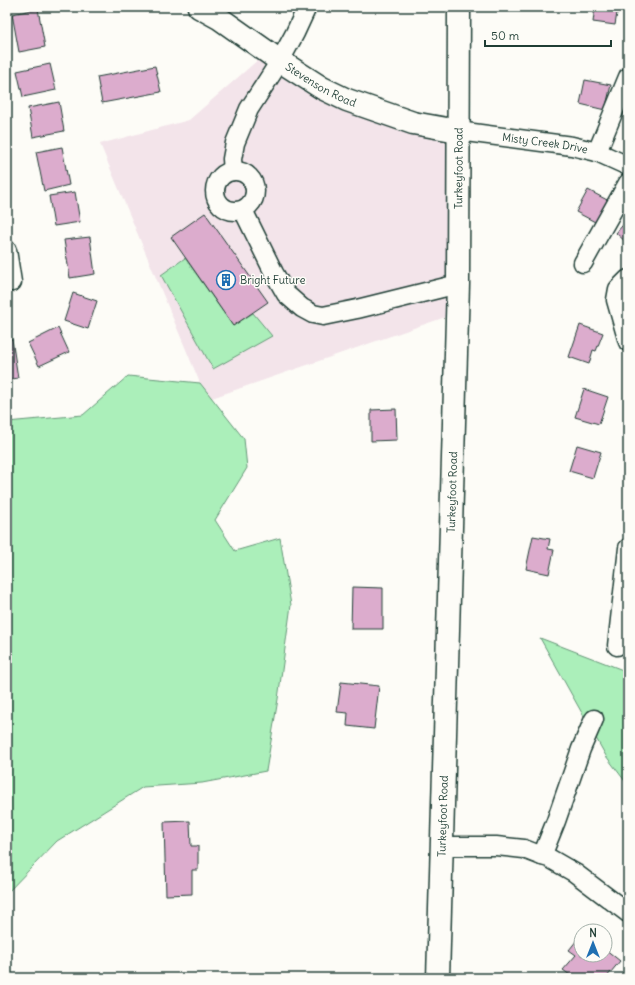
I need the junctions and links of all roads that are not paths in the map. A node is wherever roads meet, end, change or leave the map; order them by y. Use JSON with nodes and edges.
{"nodes":[{"id":1,"x":199,"y":7,"type":"edge"},
{"id":2,"x":307,"y":7,"type":"edge"},
{"id":3,"x":459,"y":7,"type":"edge"},
{"id":4,"x":280,"y":61,"type":"junction"},
{"id":5,"x":628,"y":78,"type":"edge"},
{"id":6,"x":458,"y":131,"type":"junction"},
{"id":7,"x":597,"y":152,"type":"junction"},
{"id":8,"x":628,"y":166,"type":"edge"},
{"id":9,"x":233,"y":171,"type":"junction"},
{"id":10,"x":628,"y":183,"type":"edge"},
{"id":11,"x":243,"y":210,"type":"junction"},
{"id":12,"x":7,"y":250,"type":"edge"},
{"id":13,"x":583,"y":263,"type":"dead end"},
{"id":14,"x":628,"y":279,"type":"edge"},
{"id":15,"x":7,"y":282,"type":"edge"},
{"id":16,"x":458,"y":284,"type":"junction"},
{"id":17,"x":628,"y":342,"type":"edge"},
{"id":18,"x":628,"y":548,"type":"edge"},
{"id":19,"x":617,"y":646,"type":"dead end"},
{"id":20,"x":594,"y":719,"type":"dead end"},
{"id":21,"x":442,"y":846,"type":"junction"},
{"id":22,"x":542,"y":856,"type":"junction"},
{"id":23,"x":628,"y":913,"type":"edge"},
{"id":24,"x":438,"y":978,"type":"edge"}],
"edges":[{"from":1,"to":4,"type":"main road","name":"Stevenson Road"},
{"from":2,"to":4,"type":"street"},
{"from":3,"to":6,"type":"main road","name":"Turkeyfoot Road"},
{"from":4,"to":6,"type":"main road","name":"Stevenson Road"},
{"from":4,"to":9,"type":"street"},
{"from":5,"to":7,"type":"street"},
{"from":6,"to":7,"type":"street","name":"Misty Creek Drive"},
{"from":6,"to":16,"type":"main road","name":"Turkeyfoot Road"},
{"from":7,"to":8,"type":"street","name":"Misty Creek Drive"},
{"from":9,"to":11,"type":"street"},
{"from":9,"to":11,"type":"street"},
{"from":10,"to":13,"type":"street"},
{"from":11,"to":16,"type":"street"},
{"from":12,"to":15,"type":"street"},
{"from":14,"to":17,"type":"street"},
{"from":16,"to":21,"type":"main road","name":"Turkeyfoot Road"},
{"from":18,"to":19,"type":"street"},
{"from":20,"to":22,"type":"street"},
{"from":21,"to":22,"type":"street"},
{"from":21,"to":24,"type":"main road","name":"Turkeyfoot Road"},
{"from":22,"to":23,"type":"street"}]}
